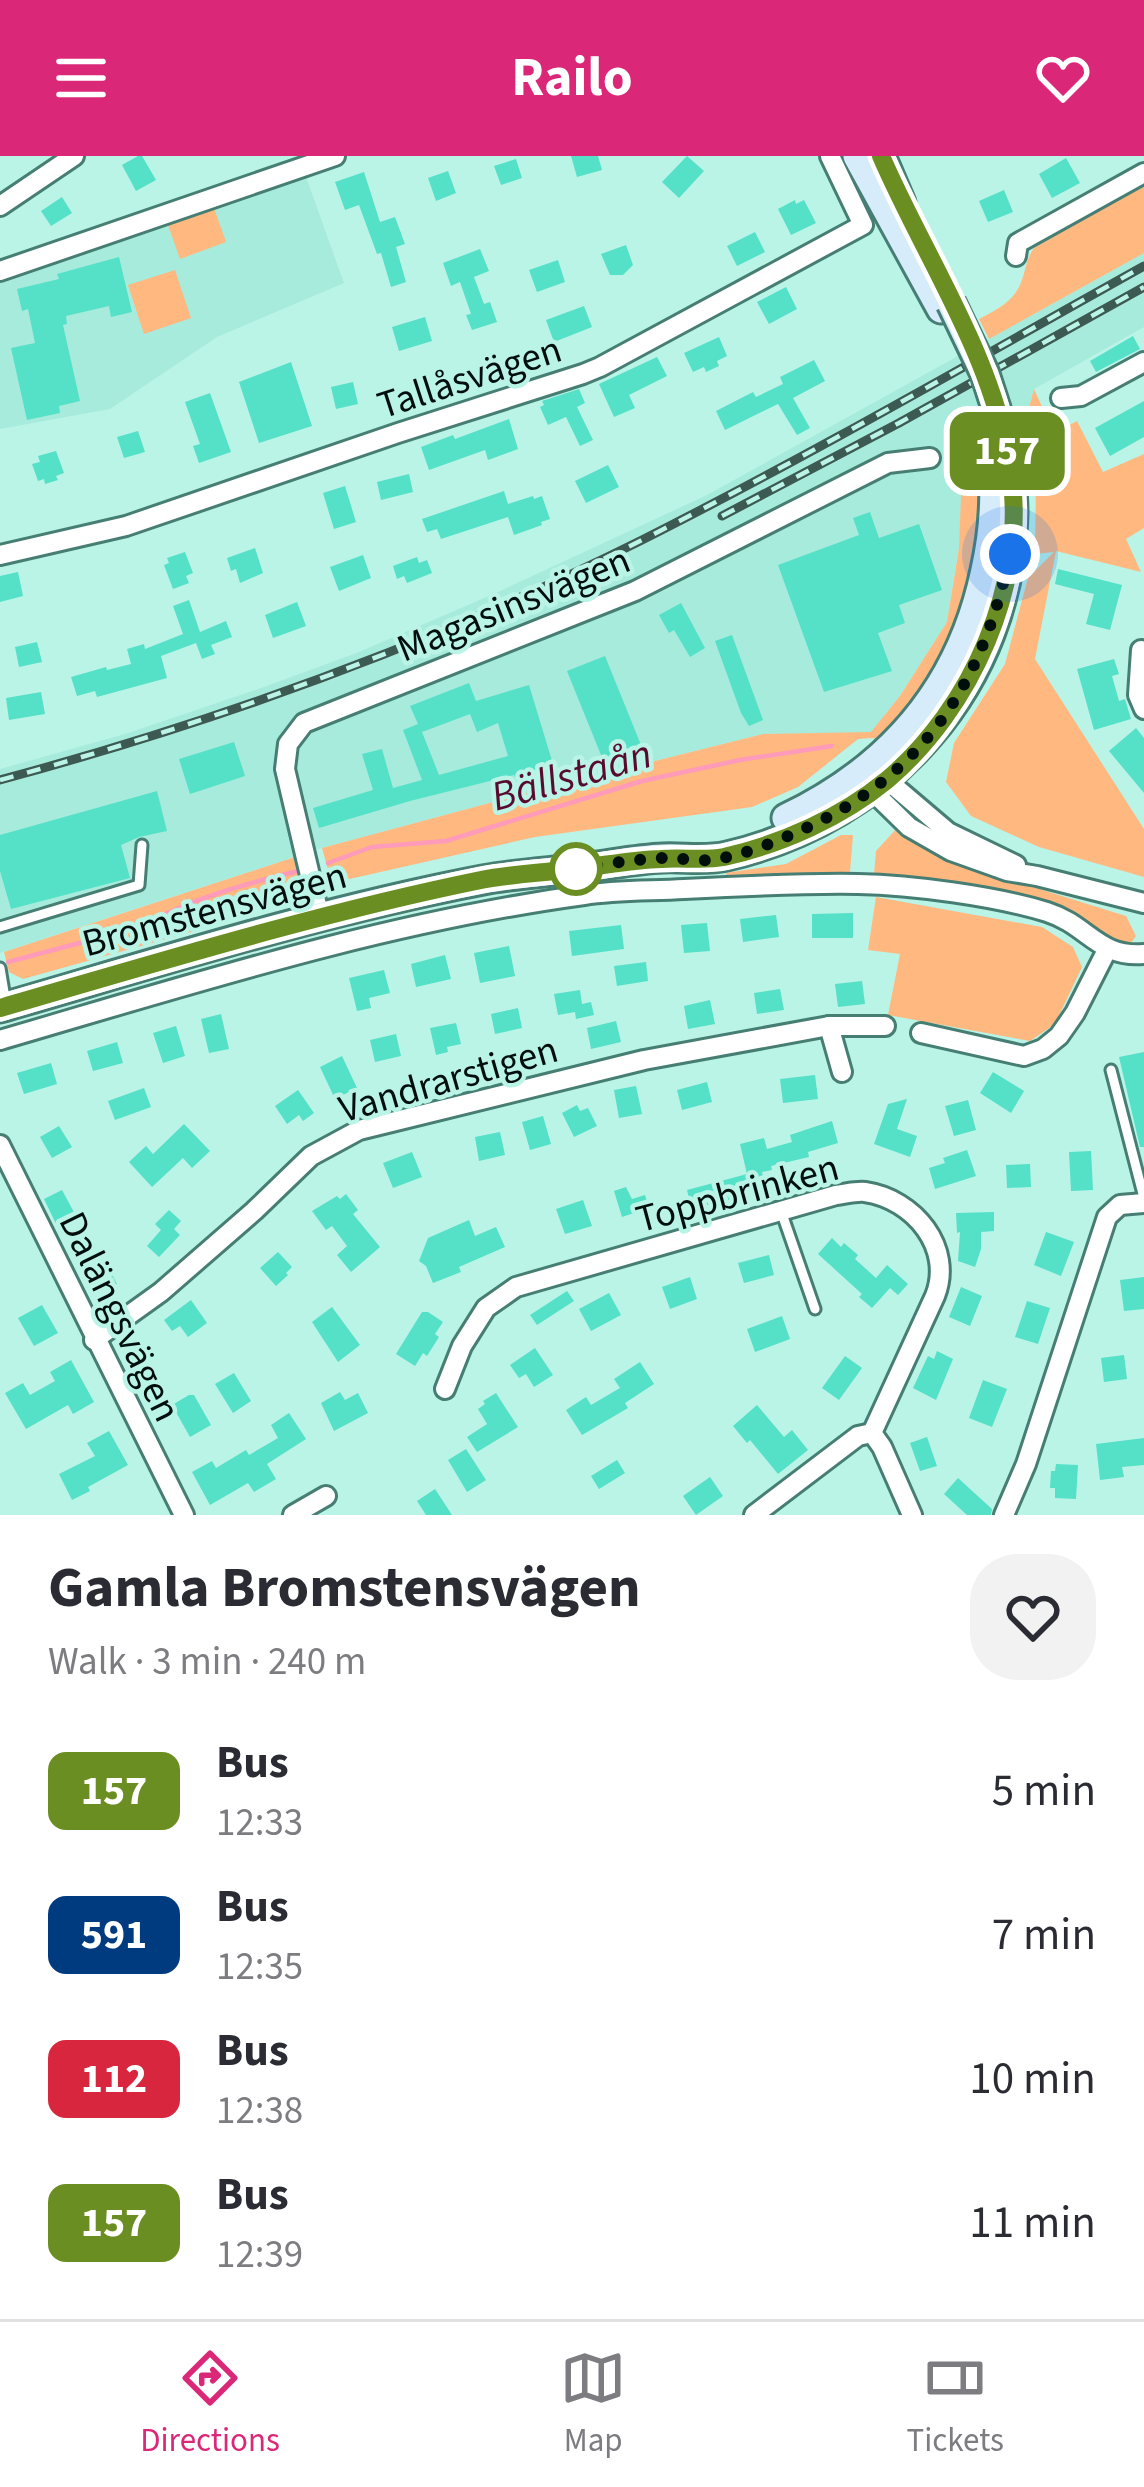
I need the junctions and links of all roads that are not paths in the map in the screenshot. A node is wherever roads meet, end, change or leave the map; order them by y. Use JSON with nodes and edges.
{"nodes":[{"id":1,"x":74,"y":156,"type":"edge"},
{"id":2,"x":335,"y":156,"type":"edge"},
{"id":3,"x":830,"y":156,"type":"edge"},
{"id":4,"x":856,"y":156,"type":"edge"},
{"id":5,"x":881,"y":156,"type":"edge"},
{"id":6,"x":1144,"y":173,"type":"edge"},
{"id":7,"x":0,"y":206,"type":"edge"},
{"id":8,"x":1016,"y":256,"type":"dead end"},
{"id":9,"x":0,"y":271,"type":"edge"},
{"id":10,"x":946,"y":306,"type":"junction"},
{"id":11,"x":1144,"y":362,"type":"edge"},
{"id":12,"x":1061,"y":398,"type":"dead end"},
{"id":13,"x":930,"y":458,"type":"dead end"},
{"id":14,"x":0,"y":555,"type":"edge"},
{"id":15,"x":1141,"y":650,"type":"edge"},
{"id":16,"x":1144,"y":709,"type":"edge"},
{"id":17,"x":871,"y":778,"type":"junction"},
{"id":18,"x":142,"y":845,"type":"dead end"},
{"id":19,"x":1144,"y":903,"type":"edge"},
{"id":20,"x":320,"y":918,"type":"junction"},
{"id":21,"x":0,"y":928,"type":"edge"},
{"id":22,"x":1107,"y":950,"type":"junction"},
{"id":23,"x":1144,"y":954,"type":"edge"},
{"id":24,"x":1,"y":972,"type":"edge"},
{"id":25,"x":3,"y":1007,"type":"edge"},
{"id":26,"x":829,"y":1026,"type":"junction"},
{"id":27,"x":885,"y":1026,"type":"dead end"},
{"id":28,"x":921,"y":1033,"type":"dead end"},
{"id":29,"x":0,"y":1040,"type":"edge"},
{"id":30,"x":851,"y":1069,"type":"dead end"},
{"id":31,"x":1111,"y":1070,"type":"dead end"},
{"id":32,"x":0,"y":1145,"type":"edge"},
{"id":33,"x":1144,"y":1200,"type":"edge"},
{"id":34,"x":781,"y":1211,"type":"junction"},
{"id":35,"x":815,"y":1309,"type":"dead end"},
{"id":36,"x":94,"y":1340,"type":"junction"},
{"id":37,"x":445,"y":1389,"type":"dead end"},
{"id":38,"x":872,"y":1432,"type":"junction"},
{"id":39,"x":326,"y":1496,"type":"dead end"},
{"id":40,"x":184,"y":1515,"type":"edge"},
{"id":41,"x":293,"y":1515,"type":"edge"},
{"id":42,"x":754,"y":1515,"type":"edge"},
{"id":43,"x":912,"y":1515,"type":"edge"},
{"id":44,"x":1004,"y":1515,"type":"edge"}],
"edges":[{"from":1,"to":7,"type":"street"},
{"from":2,"to":9,"type":"street"},
{"from":3,"to":14,"type":"street","name":"Tallåsvägen"},
{"from":4,"to":10,"type":"street","name":"Bromstensvägen"},
{"from":5,"to":10,"type":"street","name":"Bromstensvägen"},
{"from":6,"to":8,"type":"street"},
{"from":10,"to":17,"type":"street","name":"Bromstensvägen"},
{"from":11,"to":12,"type":"street"},
{"from":13,"to":20,"type":"street","name":"Magasinsvägen"},
{"from":15,"to":16,"type":"street"},
{"from":17,"to":19,"type":"street"},
{"from":17,"to":20,"type":"street","name":"Bromstensvägen"},
{"from":18,"to":21,"type":"lane"},
{"from":20,"to":25,"type":"street","name":"Bromstensvägen"},
{"from":22,"to":23,"type":"street"},
{"from":22,"to":28,"type":"street"},
{"from":22,"to":29,"type":"street"},
{"from":24,"to":25,"type":"lane"},
{"from":26,"to":27,"type":"street","name":"Vandrarstigen"},
{"from":26,"to":30,"type":"street"},
{"from":26,"to":36,"type":"street","name":"Vandrarstigen"},
{"from":31,"to":33,"type":"lane"},
{"from":32,"to":36,"type":"street","name":"Dalängsvägen"},
{"from":33,"to":44,"type":"street"},
{"from":34,"to":35,"type":"lane"},
{"from":34,"to":37,"type":"street","name":"Toppbrinken"},
{"from":34,"to":38,"type":"street","name":"Toppbrinken"},
{"from":36,"to":40,"type":"street","name":"Dalängsvägen"},
{"from":38,"to":42,"type":"street"},
{"from":38,"to":43,"type":"street"},
{"from":39,"to":41,"type":"street"}]}
